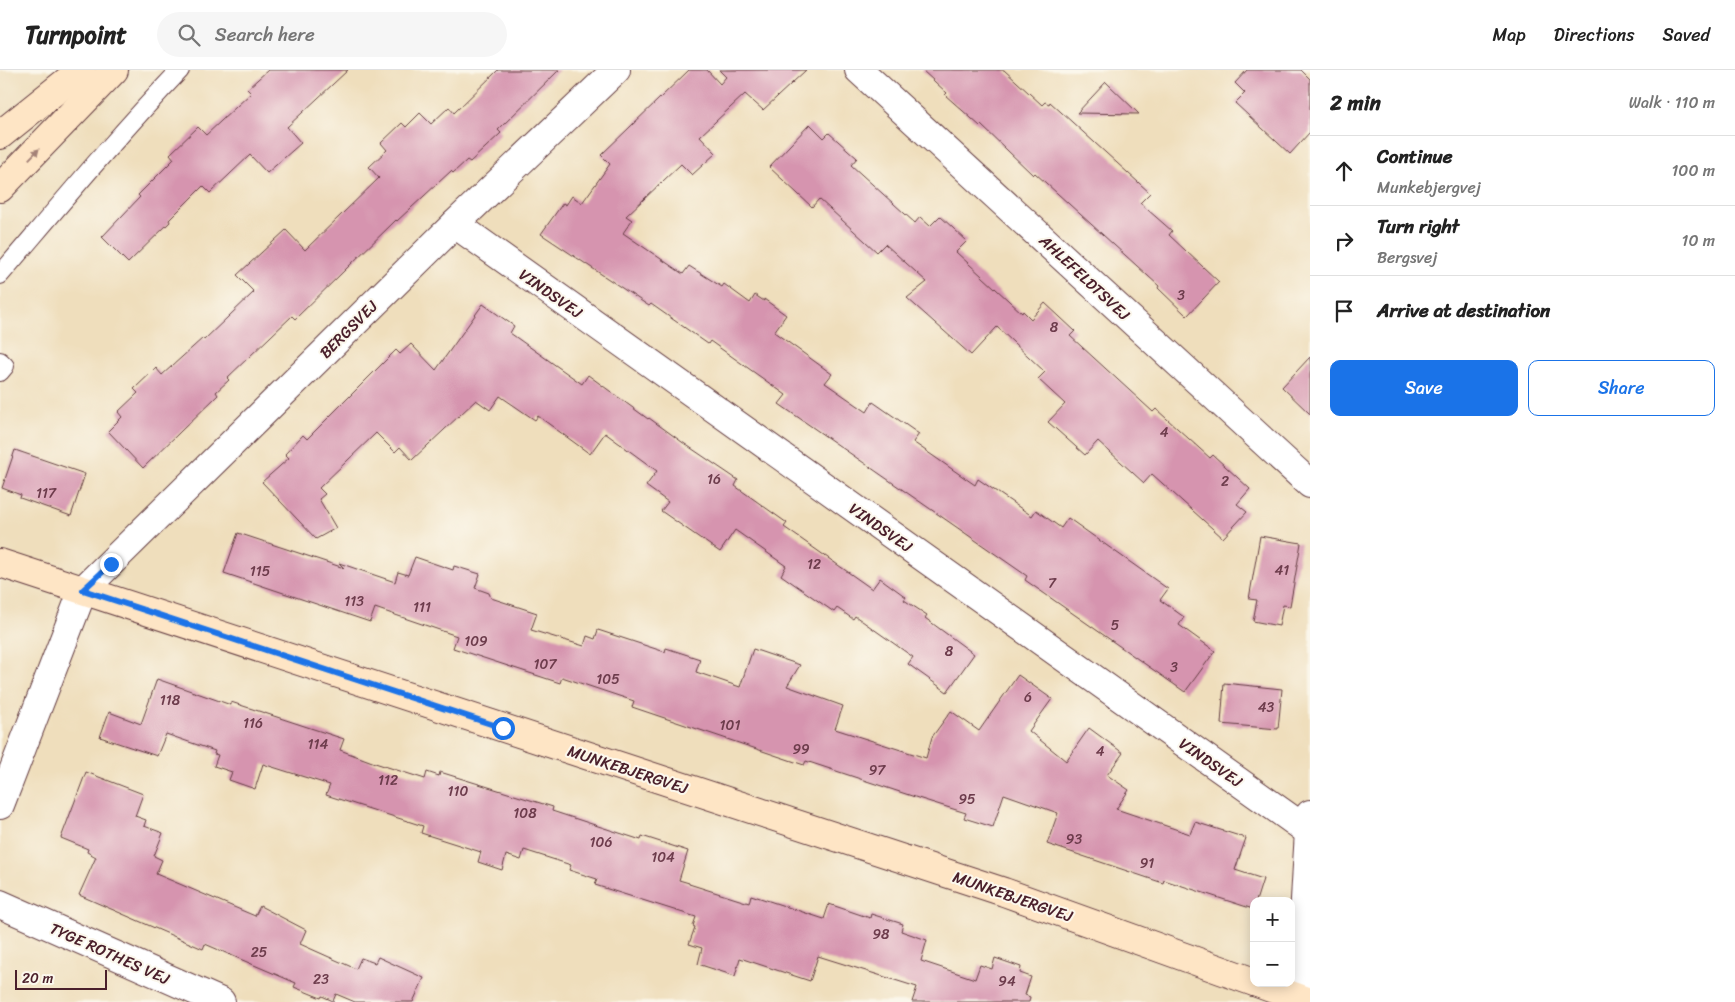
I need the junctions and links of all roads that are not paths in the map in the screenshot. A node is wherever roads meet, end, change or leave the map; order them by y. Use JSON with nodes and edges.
{"nodes":[{"id":1,"x":81,"y":70,"type":"edge"},
{"id":2,"x":114,"y":70,"type":"edge"},
{"id":3,"x":180,"y":70,"type":"edge"},
{"id":4,"x":616,"y":70,"type":"edge"},
{"id":5,"x":859,"y":70,"type":"edge"},
{"id":6,"x":0,"y":135,"type":"edge"},
{"id":7,"x":0,"y":188,"type":"edge"},
{"id":8,"x":455,"y":224,"type":"junction"},
{"id":9,"x":0,"y":276,"type":"edge"},
{"id":10,"x":0,"y":360,"type":"edge"},
{"id":11,"x":0,"y":372,"type":"edge"},
{"id":12,"x":1310,"y":484,"type":"edge"},
{"id":13,"x":0,"y":563,"type":"edge"},
{"id":14,"x":83,"y":590,"type":"junction"},
{"id":15,"x":0,"y":805,"type":"edge"},
{"id":16,"x":1309,"y":823,"type":"edge"},
{"id":17,"x":0,"y":904,"type":"edge"},
{"id":18,"x":1250,"y":981,"type":"edge"},
{"id":19,"x":1267,"y":987,"type":"edge"},
{"id":20,"x":1303,"y":1001,"type":"edge"},
{"id":21,"x":221,"y":1002,"type":"edge"}],
"edges":[{"from":1,"to":6,"type":"street"},
{"from":7,"to":2,"type":"street","one_way":true},
{"from":3,"to":9,"type":"lane"},
{"from":4,"to":8,"type":"street","name":"BERGSVEJ"},
{"from":5,"to":12,"type":"street","name":"AHLEFELDTSVEJ"},
{"from":8,"to":14,"type":"street","name":"BERGSVEJ"},
{"from":8,"to":16,"type":"street","name":"VINDSVEJ"},
{"from":10,"to":11,"type":"lane"},
{"from":13,"to":14,"type":"street","name":"MUNKEBJERGVEJ"},
{"from":14,"to":15,"type":"street"},
{"from":14,"to":18,"type":"street","name":"MUNKEBJERGVEJ"},
{"from":16,"to":20,"type":"street"},
{"from":17,"to":21,"type":"street","name":"TYGE ROTHES VEJ"},
{"from":19,"to":20,"type":"street"}]}
